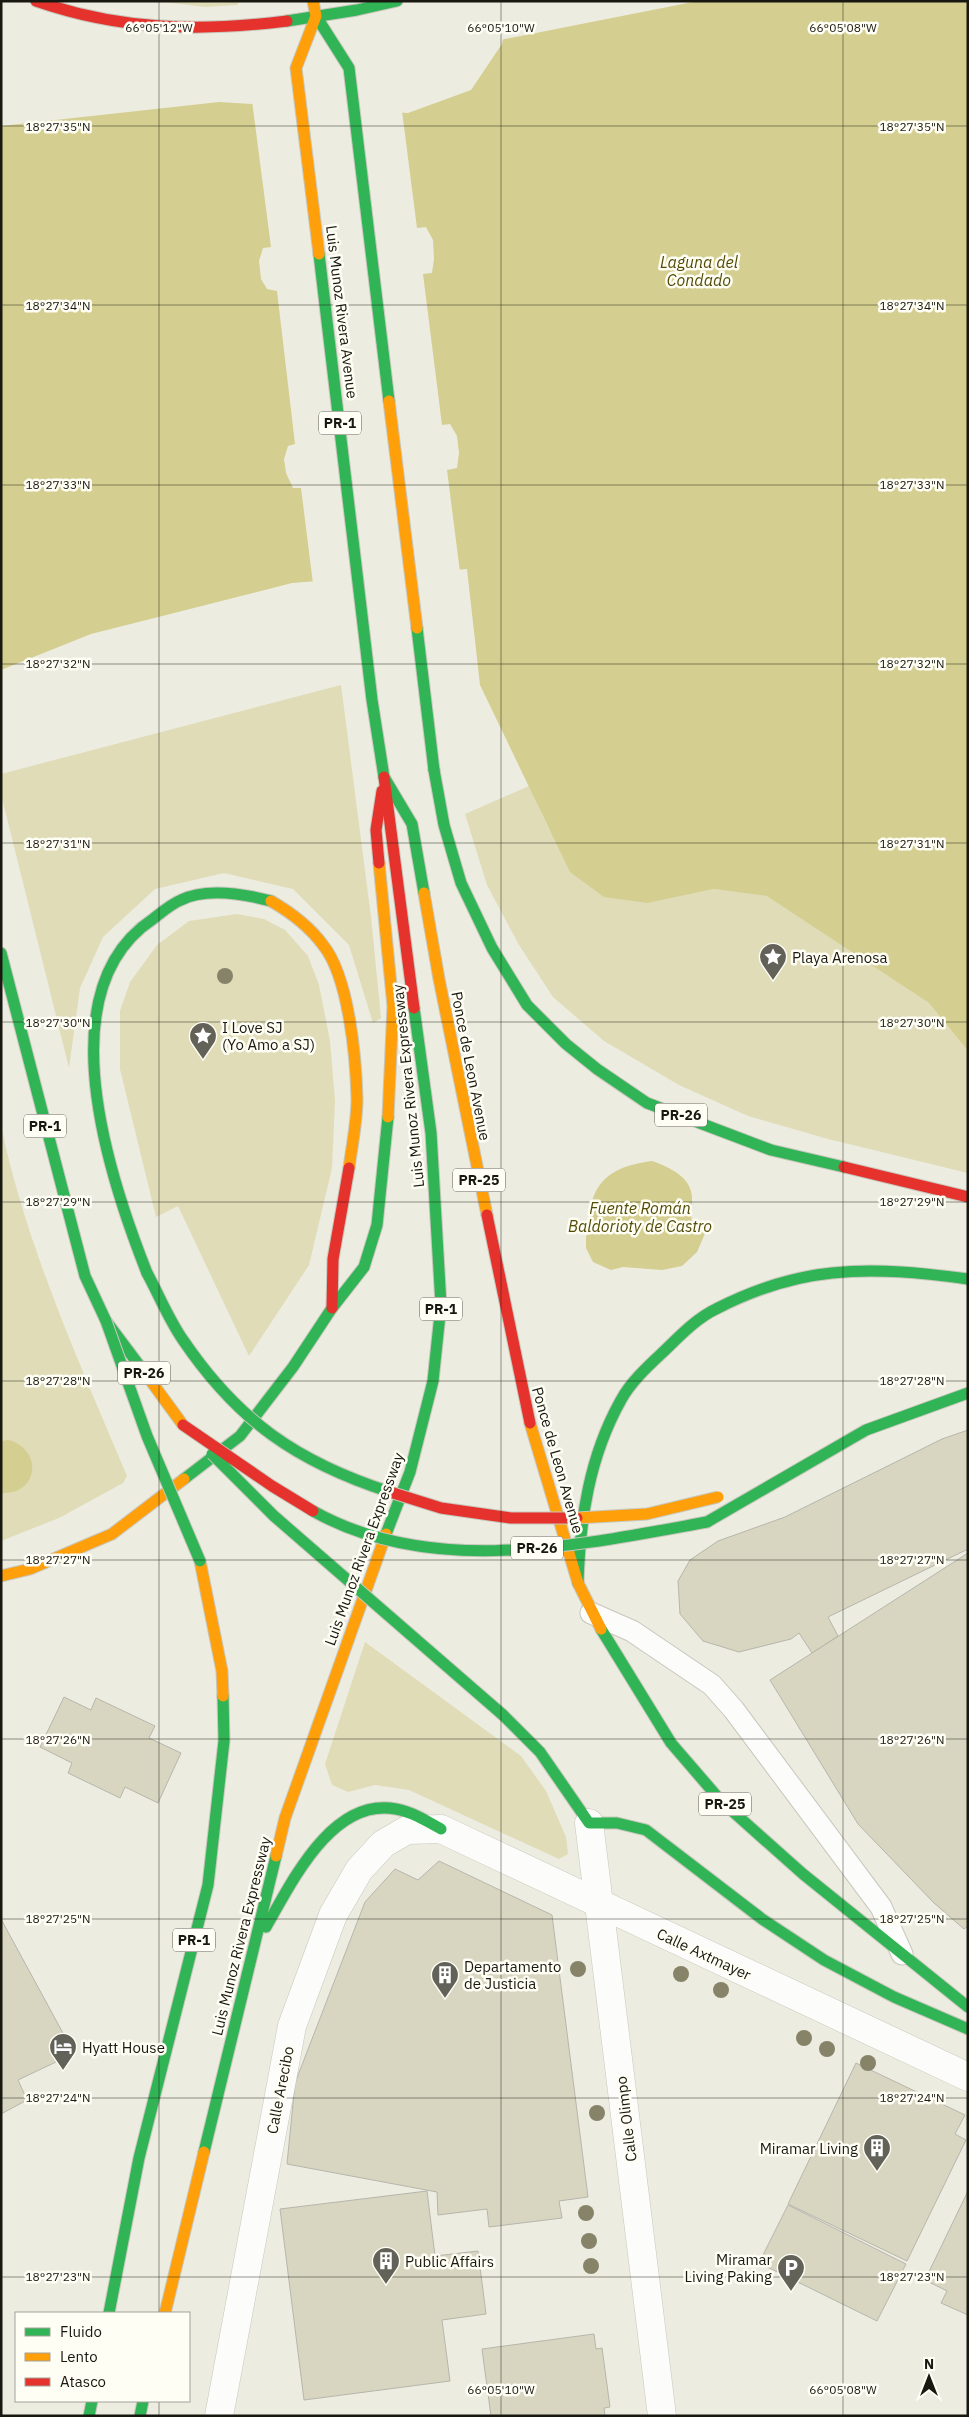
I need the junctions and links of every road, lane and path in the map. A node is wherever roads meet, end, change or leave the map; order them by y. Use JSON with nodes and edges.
{"nodes":[{"id":1,"x":36,"y":1,"type":"edge"},
{"id":2,"x":313,"y":1,"type":"edge"},
{"id":3,"x":397,"y":1,"type":"edge"},
{"id":4,"x":100,"y":6,"type":"dead end"},
{"id":5,"x":316,"y":16,"type":"junction"},
{"id":6,"x":123,"y":22,"type":"junction"},
{"id":7,"x":384,"y":777,"type":"junction"},
{"id":8,"x":1,"y":953,"type":"edge"},
{"id":9,"x":968,"y":1197,"type":"edge"},
{"id":10,"x":968,"y":1280,"type":"edge"},
{"id":11,"x":332,"y":1308,"type":"junction"},
{"id":12,"x":106,"y":1321,"type":"junction"},
{"id":13,"x":968,"y":1393,"type":"edge"},
{"id":14,"x":183,"y":1425,"type":"junction"},
{"id":15,"x":790,"y":1475,"type":"junction"},
{"id":16,"x":1,"y":1576,"type":"edge"},
{"id":17,"x":578,"y":1583,"type":"junction"},
{"id":18,"x":591,"y":1613,"type":"junction"},
{"id":19,"x":589,"y":1823,"type":"junction"},
{"id":20,"x":440,"y":1828,"type":"junction"},
{"id":21,"x":600,"y":1905,"type":"junction"},
{"id":22,"x":253,"y":1950,"type":"junction"},
{"id":23,"x":903,"y":1956,"type":"junction"},
{"id":24,"x":968,"y":2007,"type":"edge"},
{"id":25,"x":968,"y":2029,"type":"edge"},
{"id":26,"x":968,"y":2077,"type":"edge"},
{"id":27,"x":109,"y":2312,"type":"edge"},
{"id":28,"x":165,"y":2312,"type":"edge"},
{"id":29,"x":92,"y":2402,"type":"edge"},
{"id":30,"x":143,"y":2402,"type":"edge"},
{"id":31,"x":89,"y":2416,"type":"edge"},
{"id":32,"x":140,"y":2416,"type":"edge"},
{"id":33,"x":219,"y":2416,"type":"edge"},
{"id":34,"x":662,"y":2416,"type":"edge"}],
"edges":[{"from":1,"to":6,"type":"main road"},
{"from":2,"to":5,"type":"main road"},
{"from":3,"to":5,"type":"main road"},
{"from":4,"to":6,"type":"main road"},
{"from":5,"to":6,"type":"main road"},
{"from":5,"to":7,"type":"main road","name":"Luis Munoz Rivera Avenue","number":"PR-1"},
{"from":5,"to":9,"type":"main road","number":"PR-26"},
{"from":7,"to":11,"type":"main road"},
{"from":7,"to":17,"type":"main road","name":"Ponce de Leon Avenue","number":"PR-25"},
{"from":7,"to":22,"type":"main road","name":"Luis Munoz Rivera Expressway","number":"PR-1"},
{"from":8,"to":12,"type":"main road","number":"PR-1"},
{"from":10,"to":17,"type":"main road"},
{"from":11,"to":15,"type":"main road","bridge":true},
{"from":11,"to":16,"type":"main road"},
{"from":12,"to":14,"type":"main road","number":"PR-26","bridge":true},
{"from":12,"to":27,"type":"main road","number":"PR-1","bridge":true},
{"from":13,"to":15,"type":"main road","number":"PR-26"},
{"from":14,"to":15,"type":"main road","number":"PR-26","bridge":true},
{"from":14,"to":19,"type":"main road","bridge":true},
{"from":17,"to":18,"type":"main road","name":"Ponce de Leon Avenue","number":"PR-25"},
{"from":18,"to":23,"type":"main road","name":"Ponce de Leon Avenue","number":"PR-25"},
{"from":18,"to":23,"type":"lane"},
{"from":19,"to":21,"type":"street","name":"Calle Olimpo"},
{"from":19,"to":25,"type":"main road"},
{"from":20,"to":21,"type":"street","name":"Calle Axtmayer"},
{"from":20,"to":22,"type":"main road"},
{"from":20,"to":33,"type":"street","name":"Calle Arecibo"},
{"from":21,"to":26,"type":"street","name":"Calle Axtmayer"},
{"from":21,"to":34,"type":"street","name":"Calle Olimpo"},
{"from":22,"to":28,"type":"main road","name":"Luis Munoz Rivera Expressway","number":"PR-1"},
{"from":23,"to":24,"type":"main road","name":"Ponce de Leon Avenue","number":"PR-25"},
{"from":29,"to":31,"type":"main road"},
{"from":30,"to":32,"type":"main road"}]}
